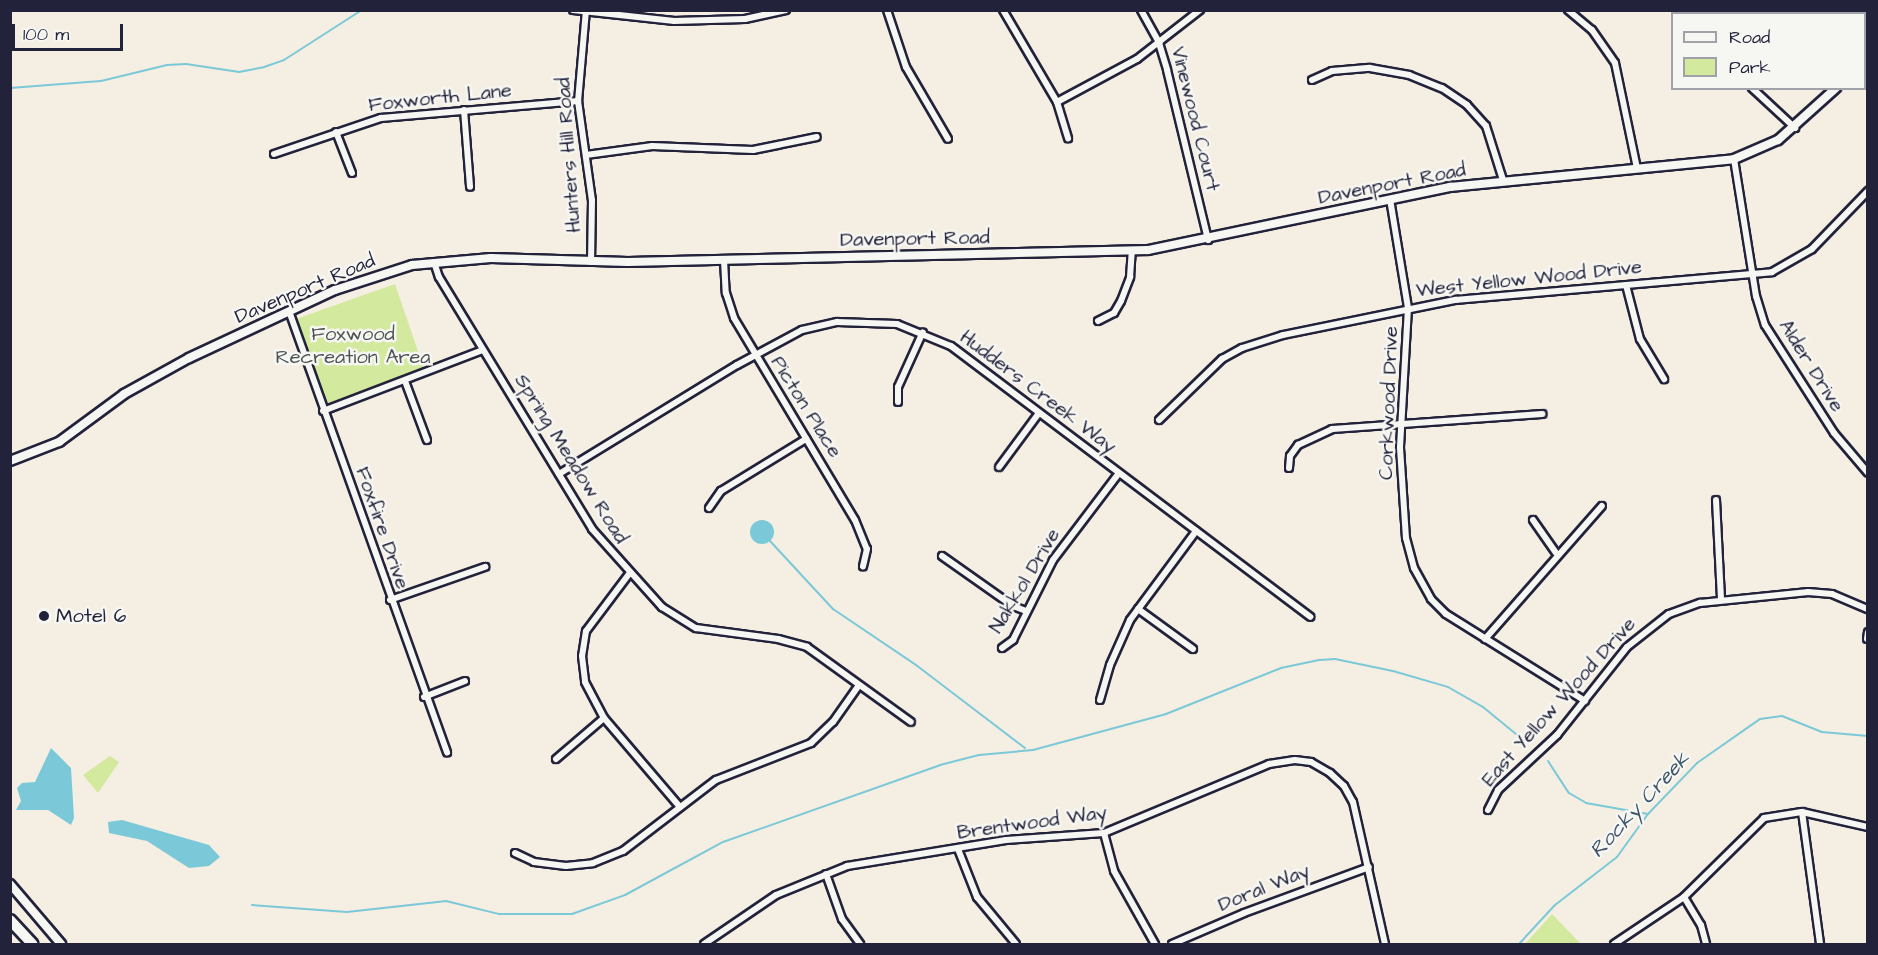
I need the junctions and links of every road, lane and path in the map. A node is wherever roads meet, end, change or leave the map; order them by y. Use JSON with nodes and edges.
{"nodes":[{"id":1,"x":573,"y":10,"type":"edge"},
{"id":2,"x":786,"y":10,"type":"edge"},
{"id":3,"x":887,"y":10,"type":"edge"},
{"id":4,"x":1003,"y":10,"type":"edge"},
{"id":5,"x":1141,"y":10,"type":"edge"},
{"id":6,"x":1200,"y":10,"type":"edge"},
{"id":7,"x":1568,"y":10,"type":"edge"},
{"id":8,"x":586,"y":11,"type":"edge"},
{"id":9,"x":1159,"y":43,"type":"junction"},
{"id":10,"x":1312,"y":80,"type":"dead end"},
{"id":11,"x":1754,"y":90,"type":"edge"},
{"id":12,"x":1834,"y":90,"type":"edge"},
{"id":13,"x":578,"y":101,"type":"junction"},
{"id":14,"x":1057,"y":102,"type":"junction"},
{"id":15,"x":464,"y":110,"type":"junction"},
{"id":16,"x":1795,"y":128,"type":"junction"},
{"id":17,"x":336,"y":132,"type":"junction"},
{"id":18,"x":817,"y":137,"type":"dead end"},
{"id":19,"x":1068,"y":138,"type":"dead end"},
{"id":20,"x":948,"y":139,"type":"dead end"},
{"id":21,"x":274,"y":154,"type":"dead end"},
{"id":22,"x":586,"y":155,"type":"junction"},
{"id":23,"x":1734,"y":159,"type":"junction"},
{"id":24,"x":1637,"y":168,"type":"junction"},
{"id":25,"x":352,"y":173,"type":"dead end"},
{"id":26,"x":1503,"y":180,"type":"junction"},
{"id":27,"x":470,"y":187,"type":"dead end"},
{"id":28,"x":1868,"y":191,"type":"edge"},
{"id":29,"x":1390,"y":199,"type":"junction"},
{"id":30,"x":1208,"y":240,"type":"junction"},
{"id":31,"x":1132,"y":251,"type":"junction"},
{"id":32,"x":724,"y":260,"type":"junction"},
{"id":33,"x":434,"y":261,"type":"junction"},
{"id":34,"x":591,"y":262,"type":"junction"},
{"id":35,"x":1752,"y":274,"type":"junction"},
{"id":36,"x":1626,"y":285,"type":"junction"},
{"id":37,"x":1408,"y":308,"type":"junction"},
{"id":38,"x":289,"y":312,"type":"junction"},
{"id":39,"x":1098,"y":321,"type":"dead end"},
{"id":40,"x":923,"y":333,"type":"junction"},
{"id":41,"x":483,"y":350,"type":"junction"},
{"id":42,"x":755,"y":354,"type":"junction"},
{"id":43,"x":1664,"y":379,"type":"dead end"},
{"id":44,"x":405,"y":381,"type":"junction"},
{"id":45,"x":898,"y":402,"type":"dead end"},
{"id":46,"x":323,"y":411,"type":"junction"},
{"id":47,"x":1040,"y":413,"type":"junction"},
{"id":48,"x":1542,"y":414,"type":"dead end"},
{"id":49,"x":1159,"y":420,"type":"dead end"},
{"id":50,"x":1401,"y":422,"type":"junction"},
{"id":51,"x":806,"y":439,"type":"junction"},
{"id":52,"x":427,"y":440,"type":"dead end"},
{"id":53,"x":10,"y":460,"type":"edge"},
{"id":54,"x":999,"y":467,"type":"dead end"},
{"id":55,"x":1289,"y":468,"type":"dead end"},
{"id":56,"x":1119,"y":473,"type":"junction"},
{"id":57,"x":1868,"y":473,"type":"edge"},
{"id":58,"x":559,"y":474,"type":"junction"},
{"id":59,"x":1716,"y":500,"type":"dead end"},
{"id":60,"x":1602,"y":506,"type":"dead end"},
{"id":61,"x":710,"y":508,"type":"dead end"},
{"id":62,"x":1533,"y":520,"type":"dead end"},
{"id":63,"x":1196,"y":531,"type":"junction"},
{"id":64,"x":1556,"y":554,"type":"junction"},
{"id":65,"x":942,"y":556,"type":"dead end"},
{"id":66,"x":485,"y":567,"type":"dead end"},
{"id":67,"x":863,"y":567,"type":"dead end"},
{"id":68,"x":629,"y":574,"type":"junction"},
{"id":69,"x":390,"y":600,"type":"junction"},
{"id":70,"x":1721,"y":600,"type":"junction"},
{"id":71,"x":1138,"y":609,"type":"junction"},
{"id":72,"x":1868,"y":609,"type":"edge"},
{"id":73,"x":1026,"y":611,"type":"junction"},
{"id":74,"x":1310,"y":617,"type":"dead end"},
{"id":75,"x":1868,"y":632,"type":"edge"},
{"id":76,"x":1485,"y":639,"type":"junction"},
{"id":77,"x":1867,"y":639,"type":"edge"},
{"id":78,"x":1002,"y":648,"type":"dead end"},
{"id":79,"x":1193,"y":649,"type":"dead end"},
{"id":80,"x":465,"y":681,"type":"dead end"},
{"id":81,"x":859,"y":685,"type":"junction"},
{"id":82,"x":424,"y":696,"type":"junction"},
{"id":83,"x":1100,"y":699,"type":"dead end"},
{"id":84,"x":1585,"y":700,"type":"junction"},
{"id":85,"x":604,"y":718,"type":"junction"},
{"id":86,"x":911,"y":722,"type":"dead end"},
{"id":87,"x":447,"y":753,"type":"dead end"},
{"id":88,"x":556,"y":759,"type":"dead end"},
{"id":89,"x":680,"y":807,"type":"junction"},
{"id":90,"x":1488,"y":810,"type":"dead end"},
{"id":91,"x":1802,"y":812,"type":"junction"},
{"id":92,"x":1868,"y":826,"type":"edge"},
{"id":93,"x":1104,"y":833,"type":"junction"},
{"id":94,"x":958,"y":849,"type":"junction"},
{"id":95,"x":515,"y":853,"type":"dead end"},
{"id":96,"x":1369,"y":867,"type":"junction"},
{"id":97,"x":826,"y":874,"type":"junction"},
{"id":98,"x":10,"y":884,"type":"edge"},
{"id":99,"x":1684,"y":897,"type":"junction"},
{"id":100,"x":10,"y":920,"type":"edge"},
{"id":101,"x":712,"y":942,"type":"edge"},
{"id":102,"x":32,"y":945,"type":"edge"},
{"id":103,"x":61,"y":945,"type":"edge"},
{"id":104,"x":704,"y":945,"type":"edge"},
{"id":105,"x":860,"y":945,"type":"edge"},
{"id":106,"x":1016,"y":945,"type":"edge"},
{"id":107,"x":1155,"y":945,"type":"edge"},
{"id":108,"x":1172,"y":945,"type":"edge"},
{"id":109,"x":1385,"y":945,"type":"edge"},
{"id":110,"x":1614,"y":945,"type":"edge"},
{"id":111,"x":1706,"y":945,"type":"edge"},
{"id":112,"x":1820,"y":945,"type":"edge"}],
"edges":[{"from":1,"to":8,"type":"street"},
{"from":2,"to":8,"type":"street"},
{"from":3,"to":20,"type":"street"},
{"from":4,"to":14,"type":"street"},
{"from":5,"to":9,"type":"street","name":"Vinewood Court"},
{"from":6,"to":9,"type":"street"},
{"from":7,"to":24,"type":"street"},
{"from":8,"to":13,"type":"street","name":"Hunters Hill Road"},
{"from":9,"to":14,"type":"street"},
{"from":9,"to":30,"type":"street","name":"Vinewood Court"},
{"from":10,"to":26,"type":"street"},
{"from":11,"to":16,"type":"street"},
{"from":12,"to":16,"type":"street","name":"Davenport Road"},
{"from":13,"to":15,"type":"street","name":"Foxworth Lane"},
{"from":13,"to":22,"type":"street","name":"Hunters Hill Road"},
{"from":14,"to":19,"type":"street"},
{"from":15,"to":17,"type":"street","name":"Foxworth Lane"},
{"from":15,"to":27,"type":"street"},
{"from":16,"to":23,"type":"street","name":"Davenport Road"},
{"from":17,"to":21,"type":"street","name":"Foxworth Lane"},
{"from":17,"to":25,"type":"street"},
{"from":18,"to":22,"type":"street"},
{"from":22,"to":34,"type":"street","name":"Hunters Hill Road"},
{"from":23,"to":24,"type":"street","name":"Davenport Road"},
{"from":23,"to":35,"type":"street","name":"Alder Drive"},
{"from":24,"to":26,"type":"street","name":"Davenport Road"},
{"from":26,"to":29,"type":"street","name":"Davenport Road"},
{"from":28,"to":35,"type":"street","name":"West Yellow Wood Drive"},
{"from":29,"to":30,"type":"street","name":"Davenport Road"},
{"from":29,"to":37,"type":"street","name":"Corkwood Drive"},
{"from":30,"to":31,"type":"street","name":"Davenport Road"},
{"from":31,"to":32,"type":"street","name":"Davenport Road"},
{"from":31,"to":39,"type":"street"},
{"from":32,"to":34,"type":"street","name":"Davenport Road"},
{"from":32,"to":42,"type":"street","name":"Picton Place"},
{"from":33,"to":34,"type":"street","name":"Davenport Road"},
{"from":33,"to":38,"type":"street","name":"Davenport Road"},
{"from":33,"to":41,"type":"street","name":"Spring Meadow Road"},
{"from":35,"to":36,"type":"street","name":"West Yellow Wood Drive"},
{"from":35,"to":57,"type":"street","name":"Alder Drive"},
{"from":36,"to":37,"type":"street","name":"West Yellow Wood Drive"},
{"from":36,"to":43,"type":"street"},
{"from":37,"to":49,"type":"street","name":"West Yellow Wood Drive"},
{"from":37,"to":50,"type":"street","name":"Corkwood Drive"},
{"from":38,"to":46,"type":"street","name":"Foxfire Drive"},
{"from":38,"to":53,"type":"street","name":"Davenport Road"},
{"from":40,"to":42,"type":"street","name":"Hudders Creek Way"},
{"from":40,"to":45,"type":"street"},
{"from":40,"to":47,"type":"street","name":"Hudders Creek Way"},
{"from":41,"to":44,"type":"street"},
{"from":41,"to":58,"type":"street","name":"Spring Meadow Road"},
{"from":42,"to":51,"type":"street","name":"Picton Place"},
{"from":42,"to":58,"type":"street","name":"Hudders Creek Way"},
{"from":44,"to":46,"type":"street"},
{"from":44,"to":52,"type":"street"},
{"from":46,"to":69,"type":"street","name":"Foxfire Drive"},
{"from":47,"to":54,"type":"street"},
{"from":47,"to":56,"type":"street","name":"Hudders Creek Way"},
{"from":48,"to":50,"type":"street"},
{"from":50,"to":55,"type":"street"},
{"from":50,"to":76,"type":"street","name":"Corkwood Drive"},
{"from":51,"to":61,"type":"street"},
{"from":51,"to":67,"type":"street","name":"Picton Place"},
{"from":56,"to":63,"type":"street","name":"Hudders Creek Way"},
{"from":56,"to":73,"type":"street","name":"Nakkol Drive"},
{"from":58,"to":68,"type":"street","name":"Spring Meadow Road"},
{"from":59,"to":70,"type":"street"},
{"from":60,"to":64,"type":"street"},
{"from":62,"to":64,"type":"street"},
{"from":63,"to":71,"type":"street"},
{"from":63,"to":74,"type":"street","name":"Hudders Creek Way"},
{"from":64,"to":76,"type":"street"},
{"from":65,"to":73,"type":"street"},
{"from":66,"to":69,"type":"street"},
{"from":68,"to":81,"type":"street","name":"Spring Meadow Road"},
{"from":68,"to":85,"type":"street"},
{"from":69,"to":82,"type":"street","name":"Foxfire Drive"},
{"from":70,"to":72,"type":"street","name":"East Yellow Wood Drive"},
{"from":70,"to":84,"type":"street","name":"East Yellow Wood Drive"},
{"from":71,"to":79,"type":"street"},
{"from":71,"to":83,"type":"street"},
{"from":73,"to":78,"type":"street","name":"Nakkol Drive"},
{"from":75,"to":77,"type":"street"},
{"from":76,"to":84,"type":"street","name":"Corkwood Drive"},
{"from":80,"to":82,"type":"street"},
{"from":81,"to":86,"type":"street","name":"Spring Meadow Road"},
{"from":81,"to":89,"type":"street"},
{"from":82,"to":87,"type":"street","name":"Foxfire Drive"},
{"from":84,"to":90,"type":"street","name":"East Yellow Wood Drive"},
{"from":85,"to":88,"type":"street"},
{"from":85,"to":89,"type":"street"},
{"from":89,"to":95,"type":"street"},
{"from":91,"to":92,"type":"street"},
{"from":91,"to":99,"type":"street"},
{"from":91,"to":112,"type":"street"},
{"from":93,"to":94,"type":"street","name":"Brentwood Way"},
{"from":93,"to":96,"type":"street","name":"Brentwood Way"},
{"from":93,"to":107,"type":"street"},
{"from":94,"to":97,"type":"street","name":"Brentwood Way"},
{"from":94,"to":106,"type":"street"},
{"from":96,"to":108,"type":"street","name":"Doral Way"},
{"from":96,"to":109,"type":"street","name":"Brentwood Way"},
{"from":97,"to":101,"type":"street","name":"Brentwood Way"},
{"from":97,"to":105,"type":"street"},
{"from":98,"to":103,"type":"street"},
{"from":99,"to":110,"type":"street"},
{"from":99,"to":111,"type":"street"},
{"from":100,"to":102,"type":"highway"},
{"from":101,"to":104,"type":"street","name":"Brentwood Way"}]}
